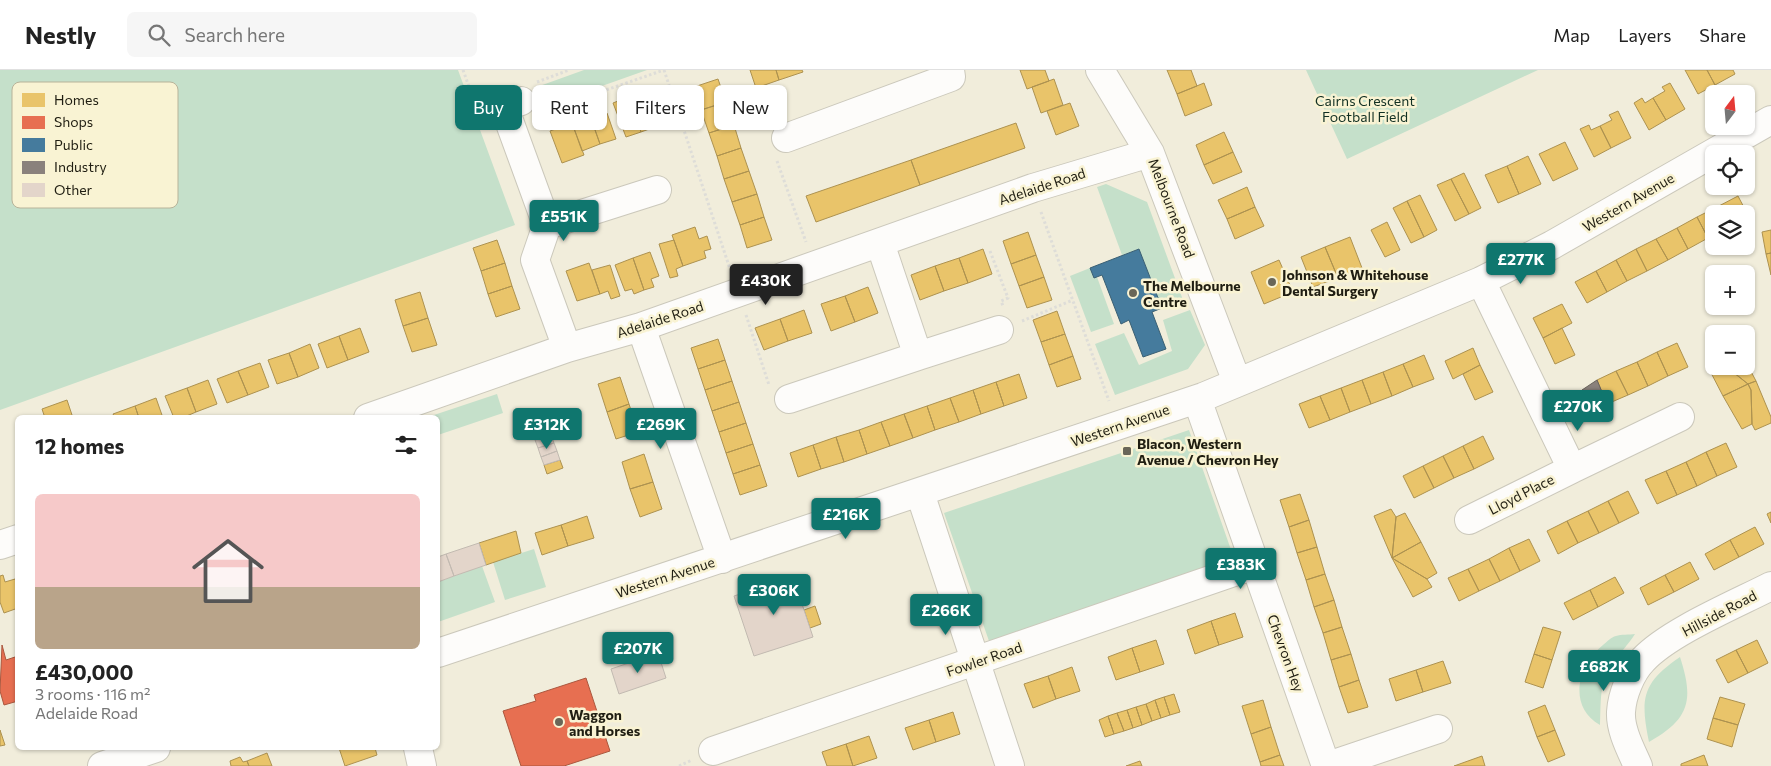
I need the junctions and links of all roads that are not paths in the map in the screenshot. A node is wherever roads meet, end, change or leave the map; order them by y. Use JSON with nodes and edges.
{"nodes":[{"id":1,"x":950,"y":70,"type":"edge"},
{"id":2,"x":1100,"y":70,"type":"edge"},
{"id":3,"x":528,"y":100,"type":"road end"},
{"id":4,"x":1771,"y":120,"type":"edge"},
{"id":5,"x":776,"y":143,"type":"road end"},
{"id":6,"x":1150,"y":153,"type":"junction"},
{"id":7,"x":657,"y":190,"type":"dead end"},
{"id":8,"x":547,"y":225,"type":"junction"},
{"id":9,"x":880,"y":243,"type":"junction"},
{"id":10,"x":1481,"y":281,"type":"junction"},
{"id":11,"x":641,"y":327,"type":"junction"},
{"id":12,"x":1004,"y":328,"type":"road end"},
{"id":13,"x":567,"y":348,"type":"junction"},
{"id":14,"x":918,"y":356,"type":"junction"},
{"id":15,"x":1237,"y":382,"type":"junction"},
{"id":16,"x":789,"y":399,"type":"road end"},
{"id":17,"x":1197,"y":399,"type":"junction"},
{"id":18,"x":377,"y":415,"type":"edge"},
{"id":19,"x":1680,"y":417,"type":"dead end"},
{"id":20,"x":1572,"y":469,"type":"junction"},
{"id":21,"x":920,"y":493,"type":"junction"},
{"id":22,"x":1469,"y":520,"type":"dead end"},
{"id":23,"x":15,"y":540,"type":"edge"},
{"id":24,"x":0,"y":545,"type":"edge"},
{"id":25,"x":722,"y":558,"type":"junction"},
{"id":26,"x":1254,"y":565,"type":"junction"},
{"id":27,"x":1771,"y":586,"type":"edge"},
{"id":28,"x":440,"y":652,"type":"edge"},
{"id":29,"x":977,"y":662,"type":"junction"},
{"id":30,"x":1438,"y":729,"type":"dead end"},
{"id":31,"x":150,"y":750,"type":"edge"},
{"id":32,"x":418,"y":750,"type":"edge"},
{"id":33,"x":713,"y":752,"type":"dead end"},
{"id":34,"x":102,"y":766,"type":"edge"},
{"id":35,"x":422,"y":766,"type":"edge"},
{"id":36,"x":1010,"y":766,"type":"edge"},
{"id":37,"x":1327,"y":766,"type":"edge"},
{"id":38,"x":1638,"y":766,"type":"edge"}],
"edges":[{"from":1,"to":5,"type":"street"},
{"from":2,"to":6,"type":"street","name":"Melbourne Road"},
{"from":3,"to":8,"type":"street"},
{"from":4,"to":10,"type":"street","name":"Western Avenue"},
{"from":6,"to":9,"type":"street","name":"Adelaide Road"},
{"from":6,"to":15,"type":"street","name":"Melbourne Road"},
{"from":7,"to":8,"type":"street"},
{"from":8,"to":13,"type":"street"},
{"from":9,"to":11,"type":"street","name":"Adelaide Road"},
{"from":9,"to":14,"type":"street"},
{"from":10,"to":15,"type":"street","name":"Western Avenue"},
{"from":10,"to":20,"type":"street"},
{"from":11,"to":13,"type":"street","name":"Adelaide Road"},
{"from":11,"to":25,"type":"street"},
{"from":12,"to":14,"type":"street"},
{"from":13,"to":18,"type":"street","name":"Adelaide Road"},
{"from":14,"to":16,"type":"street"},
{"from":15,"to":17,"type":"street","name":"Western Avenue"},
{"from":17,"to":21,"type":"street","name":"Western Avenue"},
{"from":17,"to":26,"type":"street","name":"Chevron Hey"},
{"from":19,"to":20,"type":"street","name":"Lloyd Place"},
{"from":20,"to":22,"type":"street","name":"Lloyd Place"},
{"from":21,"to":25,"type":"street","name":"Western Avenue"},
{"from":21,"to":29,"type":"street"},
{"from":23,"to":24,"type":"street"},
{"from":25,"to":28,"type":"street","name":"Western Avenue"},
{"from":26,"to":29,"type":"street","name":"Fowler Road"},
{"from":26,"to":37,"type":"street","name":"Chevron Hey"},
{"from":27,"to":38,"type":"street","name":"Hillside Road"},
{"from":29,"to":33,"type":"street","name":"Fowler Road"},
{"from":29,"to":36,"type":"street"},
{"from":30,"to":37,"type":"street","name":"Chevron Hey"},
{"from":31,"to":34,"type":"street"},
{"from":32,"to":35,"type":"street"}]}
